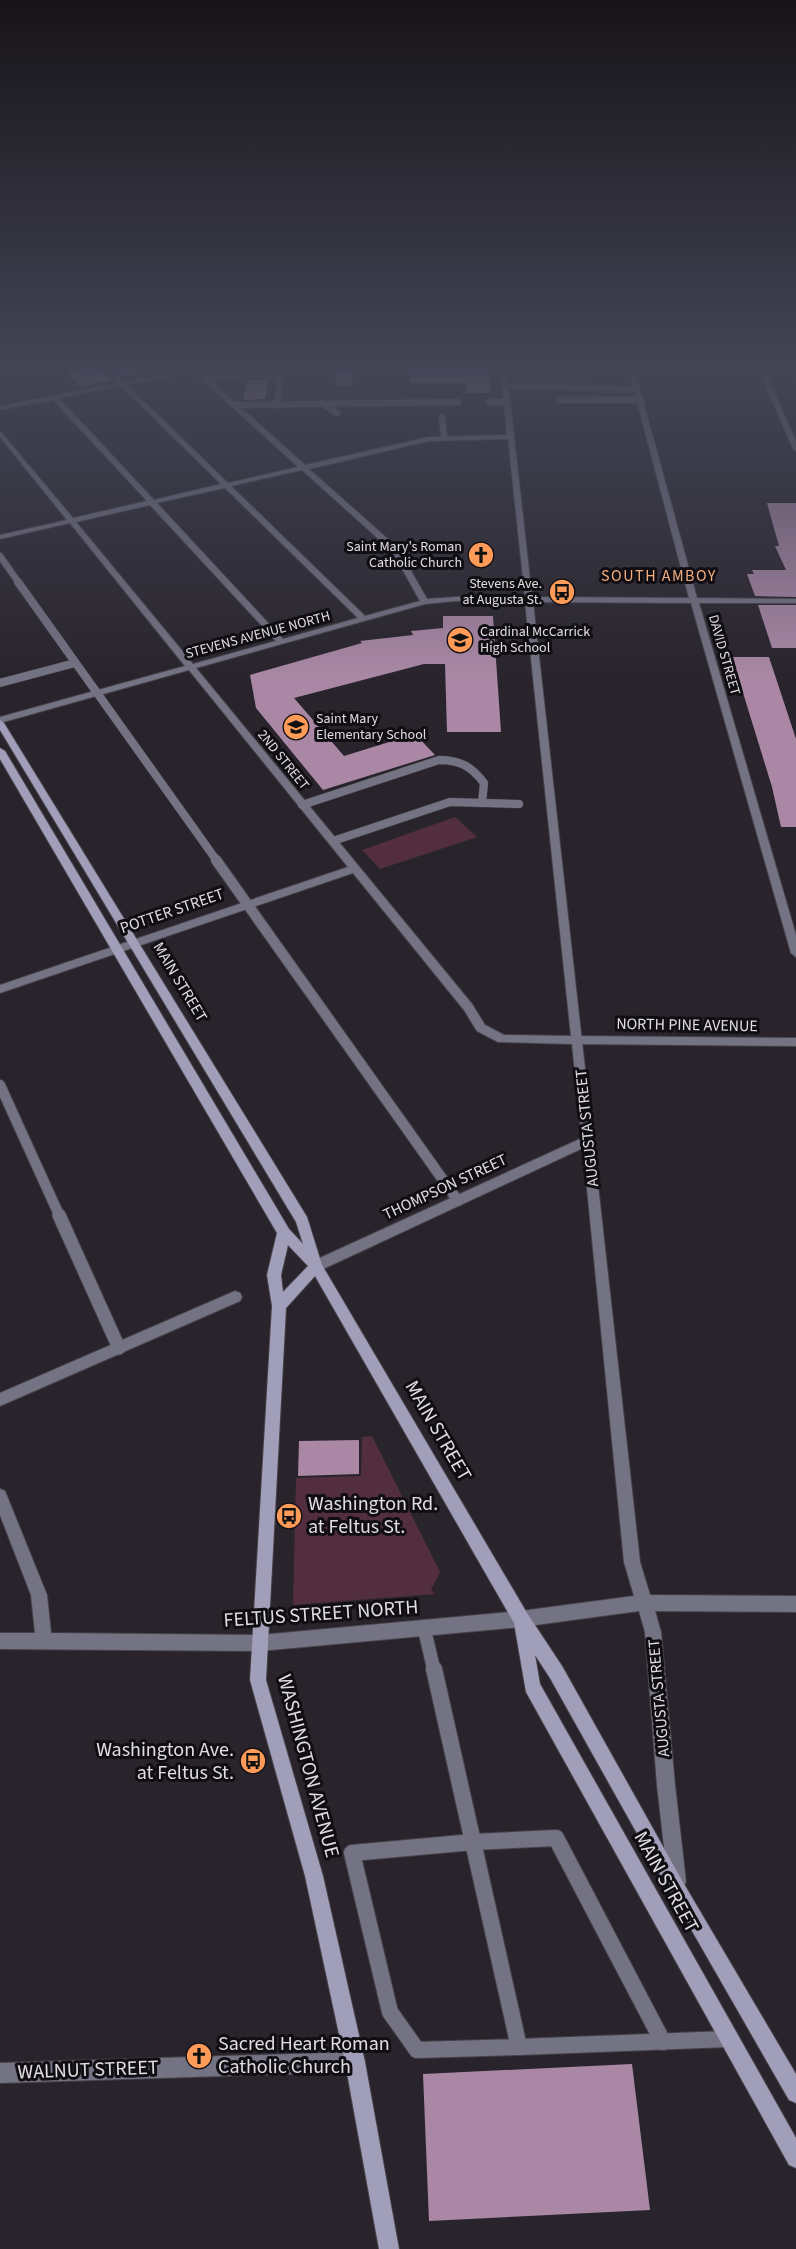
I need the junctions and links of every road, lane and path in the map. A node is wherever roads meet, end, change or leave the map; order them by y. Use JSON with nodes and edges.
{"nodes":[{"id":1,"x":29,"y":469,"type":"edge"},
{"id":2,"x":123,"y":469,"type":"edge"},
{"id":3,"x":211,"y":469,"type":"edge"},
{"id":4,"x":301,"y":469,"type":"edge"},
{"id":5,"x":306,"y":469,"type":"edge"},
{"id":6,"x":513,"y":469,"type":"edge"},
{"id":7,"x":659,"y":469,"type":"edge"},
{"id":8,"x":228,"y":486,"type":"junction"},
{"id":9,"x":154,"y":502,"type":"junction"},
{"id":10,"x":72,"y":521,"type":"junction"},
{"id":11,"x":0,"y":537,"type":"edge"},
{"id":12,"x":0,"y":556,"type":"edge"},
{"id":13,"x":527,"y":600,"type":"junction"},
{"id":14,"x":694,"y":601,"type":"junction"},
{"id":15,"x":796,"y":601,"type":"edge"},
{"id":16,"x":425,"y":602,"type":"junction"},
{"id":17,"x":364,"y":620,"type":"junction"},
{"id":18,"x":282,"y":642,"type":"junction"},
{"id":19,"x":75,"y":663,"type":"junction"},
{"id":20,"x":191,"y":667,"type":"junction"},
{"id":21,"x":0,"y":683,"type":"edge"},
{"id":22,"x":97,"y":693,"type":"junction"},
{"id":23,"x":0,"y":722,"type":"edge"},
{"id":24,"x":0,"y":751,"type":"edge"},
{"id":25,"x":482,"y":803,"type":"junction"},
{"id":26,"x":519,"y":804,"type":"dead end"},
{"id":27,"x":302,"y":805,"type":"junction"},
{"id":28,"x":333,"y":841,"type":"junction"},
{"id":29,"x":356,"y":868,"type":"junction"},
{"id":30,"x":245,"y":904,"type":"junction"},
{"id":31,"x":133,"y":942,"type":"junction"},
{"id":32,"x":116,"y":948,"type":"junction"},
{"id":33,"x":796,"y":953,"type":"edge"},
{"id":34,"x":0,"y":988,"type":"edge"},
{"id":35,"x":577,"y":1040,"type":"junction"},
{"id":36,"x":796,"y":1042,"type":"edge"},
{"id":37,"x":0,"y":1085,"type":"edge"},
{"id":38,"x":588,"y":1140,"type":"junction"},
{"id":39,"x":458,"y":1201,"type":"junction"},
{"id":40,"x":284,"y":1233,"type":"junction"},
{"id":41,"x":316,"y":1266,"type":"junction"},
{"id":42,"x":235,"y":1297,"type":"dead end"},
{"id":43,"x":279,"y":1306,"type":"junction"},
{"id":44,"x":119,"y":1348,"type":"junction"},
{"id":45,"x":0,"y":1400,"type":"edge"},
{"id":46,"x":0,"y":1496,"type":"edge"},
{"id":47,"x":644,"y":1603,"type":"junction"},
{"id":48,"x":796,"y":1604,"type":"edge"},
{"id":49,"x":521,"y":1619,"type":"junction"},
{"id":50,"x":424,"y":1628,"type":"junction"},
{"id":51,"x":44,"y":1640,"type":"junction"},
{"id":52,"x":0,"y":1641,"type":"edge"},
{"id":53,"x":260,"y":1642,"type":"junction"},
{"id":54,"x":473,"y":1842,"type":"junction"},
{"id":55,"x":678,"y":1890,"type":"junction"},
{"id":56,"x":728,"y":2039,"type":"junction"},
{"id":57,"x":663,"y":2042,"type":"junction"},
{"id":58,"x":519,"y":2047,"type":"junction"},
{"id":59,"x":355,"y":2062,"type":"junction"},
{"id":60,"x":0,"y":2073,"type":"edge"},
{"id":61,"x":796,"y":2092,"type":"edge"},
{"id":62,"x":796,"y":2158,"type":"edge"},
{"id":63,"x":389,"y":2249,"type":"edge"}],
"edges":[{"from":1,"to":10,"type":"street","name":"2ND STREET"},
{"from":2,"to":9,"type":"street"},
{"from":3,"to":8,"type":"street"},
{"from":4,"to":8,"type":"street"},
{"from":5,"to":16,"type":"street"},
{"from":6,"to":13,"type":"street","name":"AUGUSTA STREET"},
{"from":7,"to":14,"type":"street","name":"DAVID STREET"},
{"from":8,"to":9,"type":"street"},
{"from":8,"to":17,"type":"street"},
{"from":9,"to":10,"type":"street"},
{"from":9,"to":18,"type":"street"},
{"from":10,"to":11,"type":"street"},
{"from":10,"to":20,"type":"street","name":"2ND STREET"},
{"from":12,"to":19,"type":"lane"},
{"from":13,"to":14,"type":"street","name":"STEVENS AVENUE NORTH"},
{"from":13,"to":16,"type":"street","name":"STEVENS AVENUE NORTH"},
{"from":13,"to":35,"type":"street","name":"AUGUSTA STREET"},
{"from":14,"to":15,"type":"street","name":"STEVENS AVENUE NORTH"},
{"from":14,"to":33,"type":"street","name":"DAVID STREET"},
{"from":16,"to":17,"type":"street","name":"STEVENS AVENUE NORTH"},
{"from":17,"to":18,"type":"street","name":"STEVENS AVENUE NORTH"},
{"from":18,"to":20,"type":"street","name":"STEVENS AVENUE NORTH"},
{"from":19,"to":21,"type":"lane"},
{"from":19,"to":22,"type":"lane"},
{"from":20,"to":22,"type":"street","name":"STEVENS AVENUE NORTH"},
{"from":20,"to":27,"type":"street","name":"2ND STREET"},
{"from":22,"to":23,"type":"street","name":"STEVENS AVENUE NORTH"},
{"from":22,"to":30,"type":"lane"},
{"from":23,"to":31,"type":"main road","name":"MAIN STREET"},
{"from":24,"to":32,"type":"main road","name":"MAIN STREET"},
{"from":25,"to":26,"type":"lane"},
{"from":25,"to":27,"type":"lane"},
{"from":25,"to":28,"type":"lane"},
{"from":27,"to":28,"type":"street","name":"2ND STREET"},
{"from":28,"to":29,"type":"street","name":"2ND STREET"},
{"from":29,"to":30,"type":"street","name":"POTTER STREET"},
{"from":29,"to":35,"type":"street","name":"2ND STREET"},
{"from":30,"to":31,"type":"street","name":"POTTER STREET"},
{"from":30,"to":39,"type":"lane"},
{"from":31,"to":32,"type":"street","name":"POTTER STREET"},
{"from":31,"to":41,"type":"main road","name":"MAIN STREET"},
{"from":32,"to":34,"type":"street","name":"POTTER STREET"},
{"from":32,"to":40,"type":"main road","name":"MAIN STREET"},
{"from":35,"to":36,"type":"street","name":"NORTH PINE AVENUE"},
{"from":35,"to":38,"type":"street","name":"AUGUSTA STREET"},
{"from":37,"to":44,"type":"lane"},
{"from":38,"to":39,"type":"street","name":"THOMPSON STREET"},
{"from":38,"to":47,"type":"street","name":"AUGUSTA STREET"},
{"from":39,"to":41,"type":"street","name":"THOMPSON STREET"},
{"from":40,"to":41,"type":"main road","name":"MAIN STREET"},
{"from":40,"to":43,"type":"main road","name":"WASHINGTON AVENUE"},
{"from":41,"to":43,"type":"main road"},
{"from":41,"to":49,"type":"main road","name":"MAIN STREET"},
{"from":42,"to":44,"type":"street"},
{"from":43,"to":53,"type":"main road","name":"WASHINGTON AVENUE"},
{"from":44,"to":45,"type":"street"},
{"from":46,"to":51,"type":"street"},
{"from":47,"to":48,"type":"street","name":"FELTUS STREET NORTH"},
{"from":47,"to":49,"type":"street","name":"FELTUS STREET NORTH"},
{"from":47,"to":55,"type":"street","name":"AUGUSTA STREET"},
{"from":49,"to":50,"type":"street","name":"FELTUS STREET NORTH"},
{"from":49,"to":55,"type":"main road","name":"MAIN STREET"},
{"from":49,"to":56,"type":"main road","name":"MAIN STREET"},
{"from":50,"to":53,"type":"street","name":"FELTUS STREET NORTH"},
{"from":50,"to":54,"type":"lane"},
{"from":51,"to":52,"type":"street","name":"FELTUS STREET NORTH"},
{"from":51,"to":53,"type":"street","name":"FELTUS STREET NORTH"},
{"from":53,"to":59,"type":"main road","name":"WASHINGTON AVENUE"},
{"from":54,"to":57,"type":"lane"},
{"from":54,"to":58,"type":"lane"},
{"from":54,"to":58,"type":"lane"},
{"from":55,"to":61,"type":"main road","name":"MAIN STREET"},
{"from":56,"to":57,"type":"lane"},
{"from":56,"to":62,"type":"main road","name":"MAIN STREET"},
{"from":57,"to":58,"type":"lane"},
{"from":59,"to":60,"type":"street","name":"WALNUT STREET"},
{"from":59,"to":63,"type":"main road","name":"WASHINGTON AVENUE"}]}
